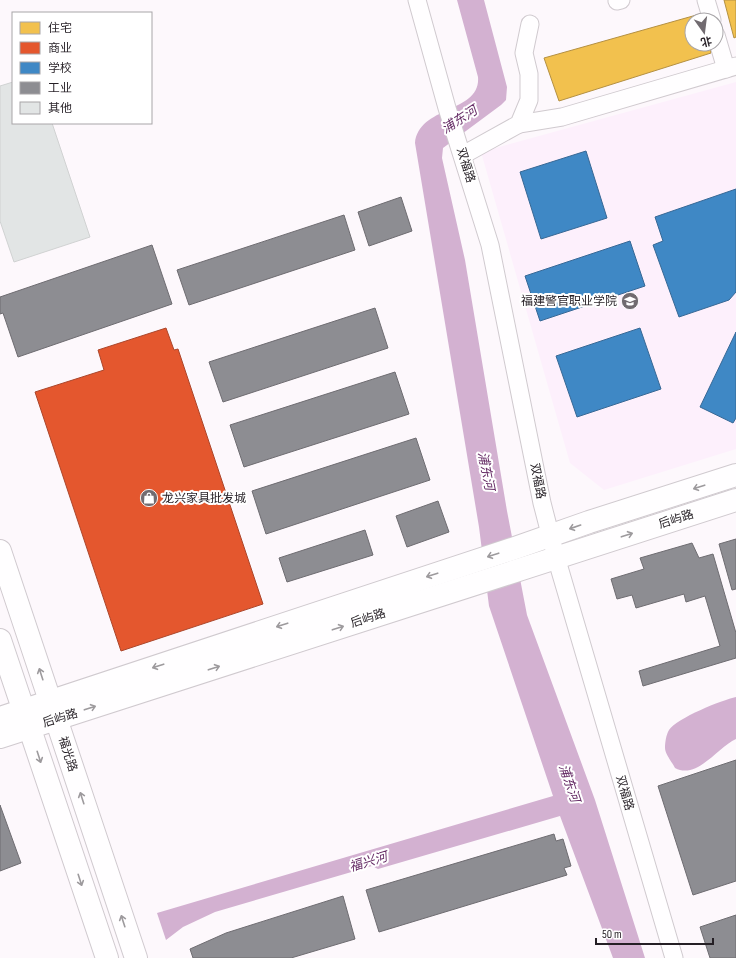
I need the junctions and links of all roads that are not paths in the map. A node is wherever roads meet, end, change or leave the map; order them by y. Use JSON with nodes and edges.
{"nodes":[{"id":1,"x":417,"y":0,"type":"edge"},
{"id":2,"x":706,"y":0,"type":"edge"},
{"id":3,"x":710,"y":12,"type":"edge"},
{"id":4,"x":530,"y":24,"type":"dead end"},
{"id":5,"x":724,"y":52,"type":"edge"},
{"id":6,"x":731,"y":68,"type":"edge"},
{"id":7,"x":520,"y":124,"type":"junction"},
{"id":8,"x":461,"y":150,"type":"junction"},
{"id":9,"x":736,"y":475,"type":"edge"},
{"id":10,"x":736,"y":500,"type":"edge"},
{"id":11,"x":550,"y":536,"type":"junction"},
{"id":12,"x":0,"y":550,"type":"edge"},
{"id":13,"x":520,"y":558,"type":"junction"},
{"id":14,"x":556,"y":558,"type":"junction"},
{"id":15,"x":0,"y":640,"type":"edge"},
{"id":16,"x":53,"y":710,"type":"junction"},
{"id":17,"x":0,"y":718,"type":"edge"},
{"id":18,"x":26,"y":719,"type":"junction"},
{"id":19,"x":0,"y":737,"type":"edge"},
{"id":20,"x":107,"y":958,"type":"edge"},
{"id":21,"x":136,"y":958,"type":"edge"},
{"id":22,"x":674,"y":958,"type":"edge"}],
"edges":[{"from":1,"to":8,"type":"street","name":"双福路"},
{"from":2,"to":3,"type":"street"},
{"from":4,"to":7,"type":"street"},
{"from":5,"to":6,"type":"street"},
{"from":6,"to":7,"type":"street"},
{"from":7,"to":8,"type":"street"},
{"from":8,"to":11,"type":"street","name":"双福路"},
{"from":9,"to":11,"type":"main road","name":"后屿路","one_way":true},
{"from":14,"to":10,"type":"main road","name":"后屿路","one_way":true},
{"from":11,"to":13,"type":"main road","name":"后屿路"},
{"from":11,"to":14,"type":"street","name":"双福路"},
{"from":16,"to":12,"type":"main road","name":"福光路","one_way":true},
{"from":13,"to":14,"type":"main road","name":"后屿路"},
{"from":13,"to":16,"type":"main road","name":"后屿路"},
{"from":14,"to":22,"type":"street","name":"双福路"},
{"from":15,"to":18,"type":"main road"},
{"from":16,"to":18,"type":"main road","name":"后屿路"},
{"from":21,"to":16,"type":"main road","name":"福光路","one_way":true},
{"from":17,"to":18,"type":"main road","name":"后屿路"},
{"from":18,"to":19,"type":"main road","name":"后屿路"},
{"from":18,"to":20,"type":"main road","one_way":true}]}
